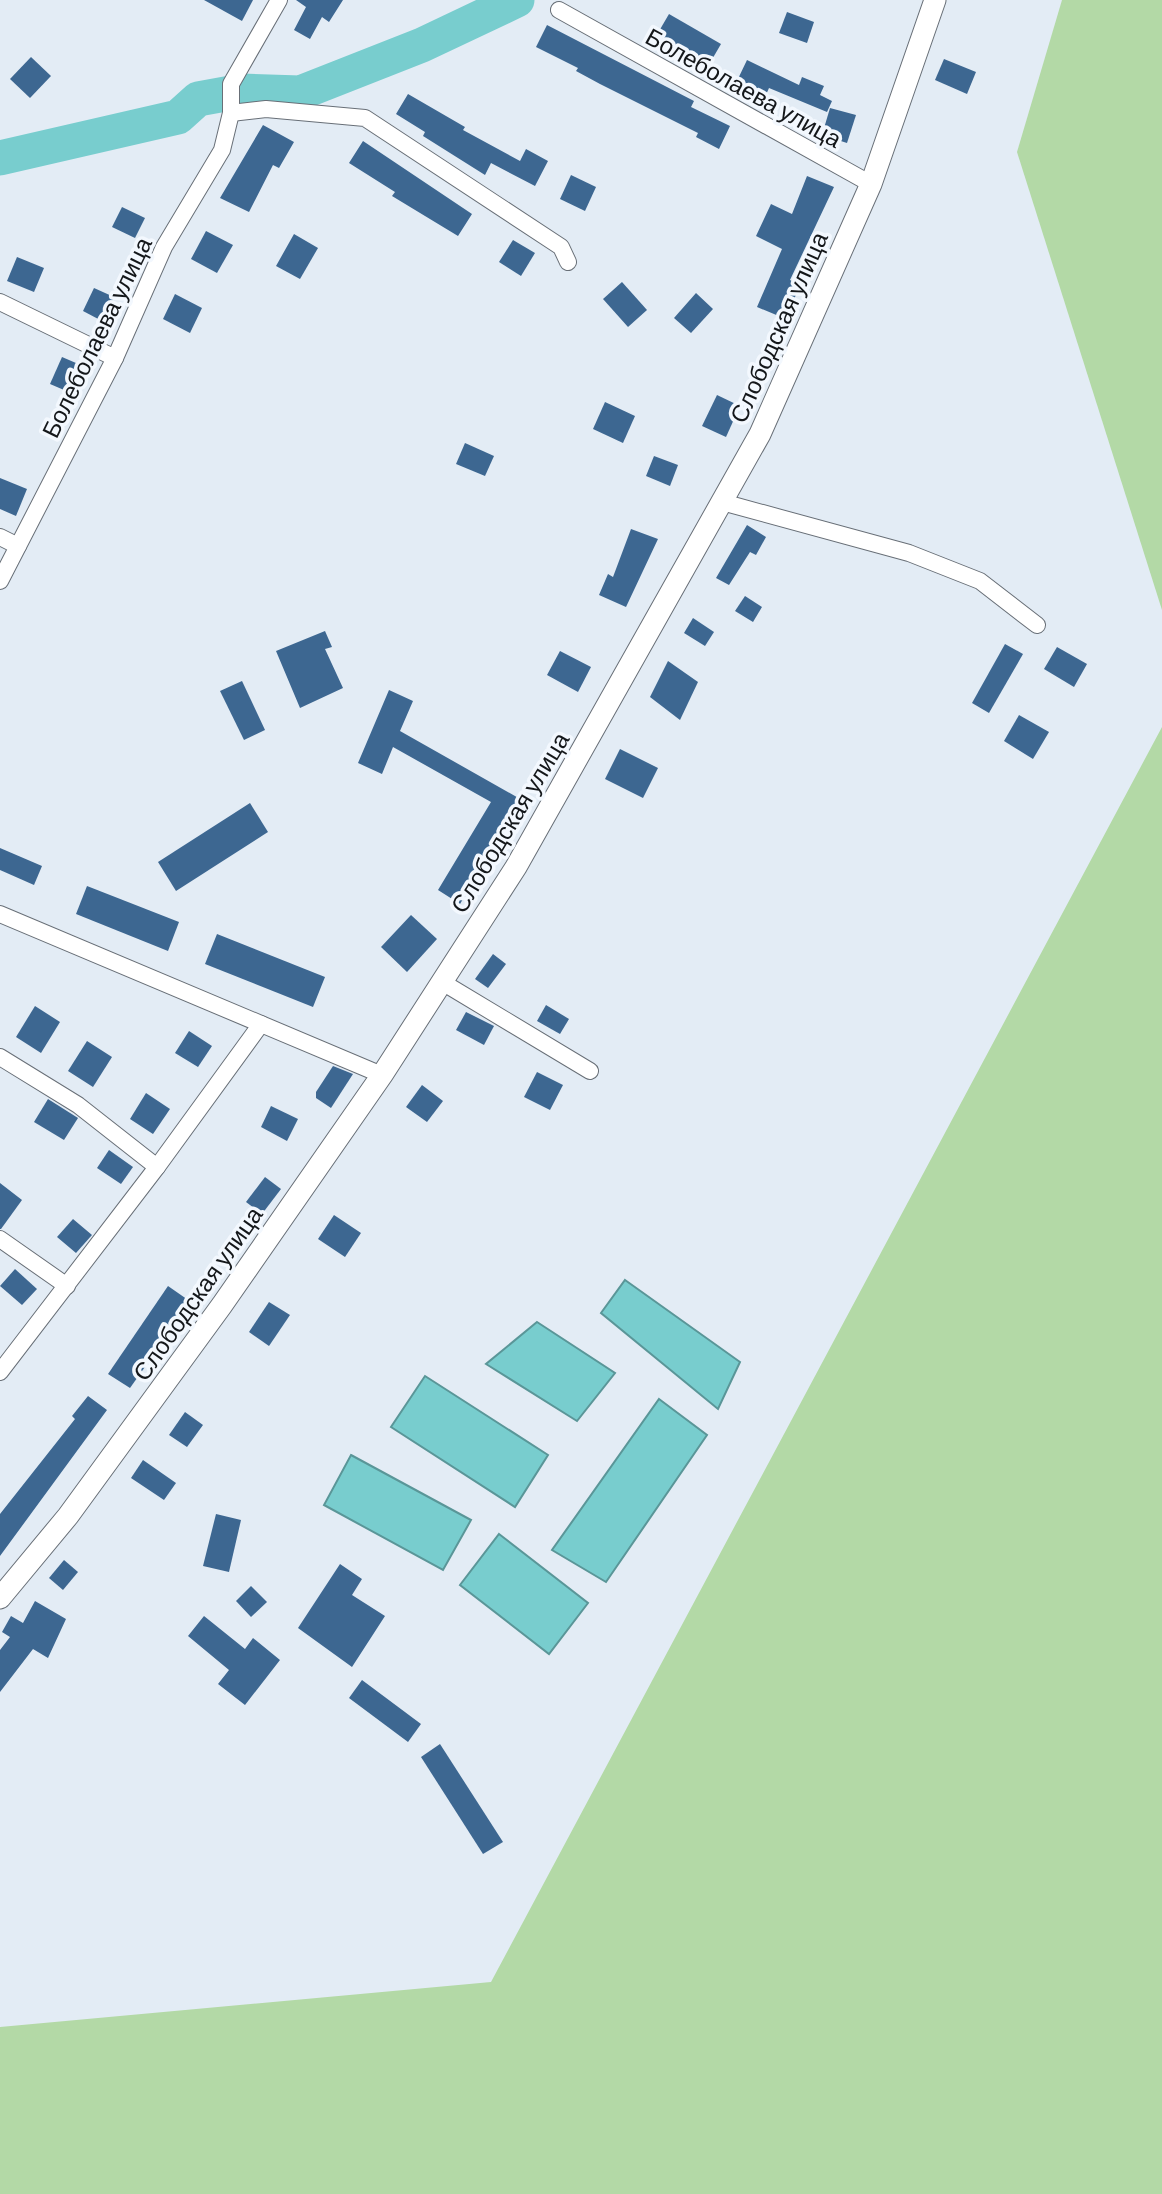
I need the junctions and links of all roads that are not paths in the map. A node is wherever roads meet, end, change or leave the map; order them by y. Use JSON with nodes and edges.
{"nodes":[{"id":1,"x":279,"y":0,"type":"edge"},
{"id":2,"x":935,"y":0,"type":"edge"},
{"id":3,"x":559,"y":10,"type":"dead end"},
{"id":4,"x":231,"y":113,"type":"junction"},
{"id":5,"x":871,"y":184,"type":"junction"},
{"id":6,"x":568,"y":262,"type":"dead end"},
{"id":7,"x":0,"y":302,"type":"edge"},
{"id":8,"x":115,"y":358,"type":"junction"},
{"id":9,"x":722,"y":502,"type":"junction"},
{"id":10,"x":0,"y":537,"type":"edge"},
{"id":11,"x":18,"y":546,"type":"junction"},
{"id":12,"x":0,"y":581,"type":"edge"},
{"id":13,"x":1037,"y":625,"type":"dead end"},
{"id":14,"x":0,"y":914,"type":"edge"},
{"id":15,"x":442,"y":982,"type":"junction"},
{"id":16,"x":261,"y":1024,"type":"junction"},
{"id":17,"x":0,"y":1057,"type":"edge"},
{"id":18,"x":590,"y":1071,"type":"dead end"},
{"id":19,"x":382,"y":1075,"type":"junction"},
{"id":20,"x":157,"y":1167,"type":"junction"},
{"id":21,"x":0,"y":1239,"type":"edge"},
{"id":22,"x":66,"y":1286,"type":"junction"},
{"id":23,"x":0,"y":1372,"type":"edge"},
{"id":24,"x":0,"y":1598,"type":"edge"}],
"edges":[{"from":1,"to":4,"type":"street","name":"Болеболаева улица"},
{"from":2,"to":5,"type":"street","name":"Слободская улица"},
{"from":3,"to":5,"type":"street","name":"Болеболаева улица"},
{"from":4,"to":6,"type":"street"},
{"from":4,"to":8,"type":"street","name":"Болеболаева улица"},
{"from":5,"to":9,"type":"street","name":"Слободская улица"},
{"from":7,"to":8,"type":"street"},
{"from":8,"to":11,"type":"street","name":"Болеболаева улица"},
{"from":9,"to":13,"type":"street"},
{"from":9,"to":15,"type":"street","name":"Слободская улица"},
{"from":10,"to":11,"type":"street"},
{"from":11,"to":12,"type":"street","name":"Болеболаева улица"},
{"from":14,"to":16,"type":"street"},
{"from":15,"to":18,"type":"street"},
{"from":15,"to":19,"type":"street","name":"Слободская улица"},
{"from":16,"to":19,"type":"street"},
{"from":16,"to":20,"type":"street"},
{"from":17,"to":20,"type":"street"},
{"from":19,"to":24,"type":"street","name":"Слободская улица"},
{"from":20,"to":22,"type":"street"},
{"from":21,"to":22,"type":"street"},
{"from":22,"to":23,"type":"street"}]}
